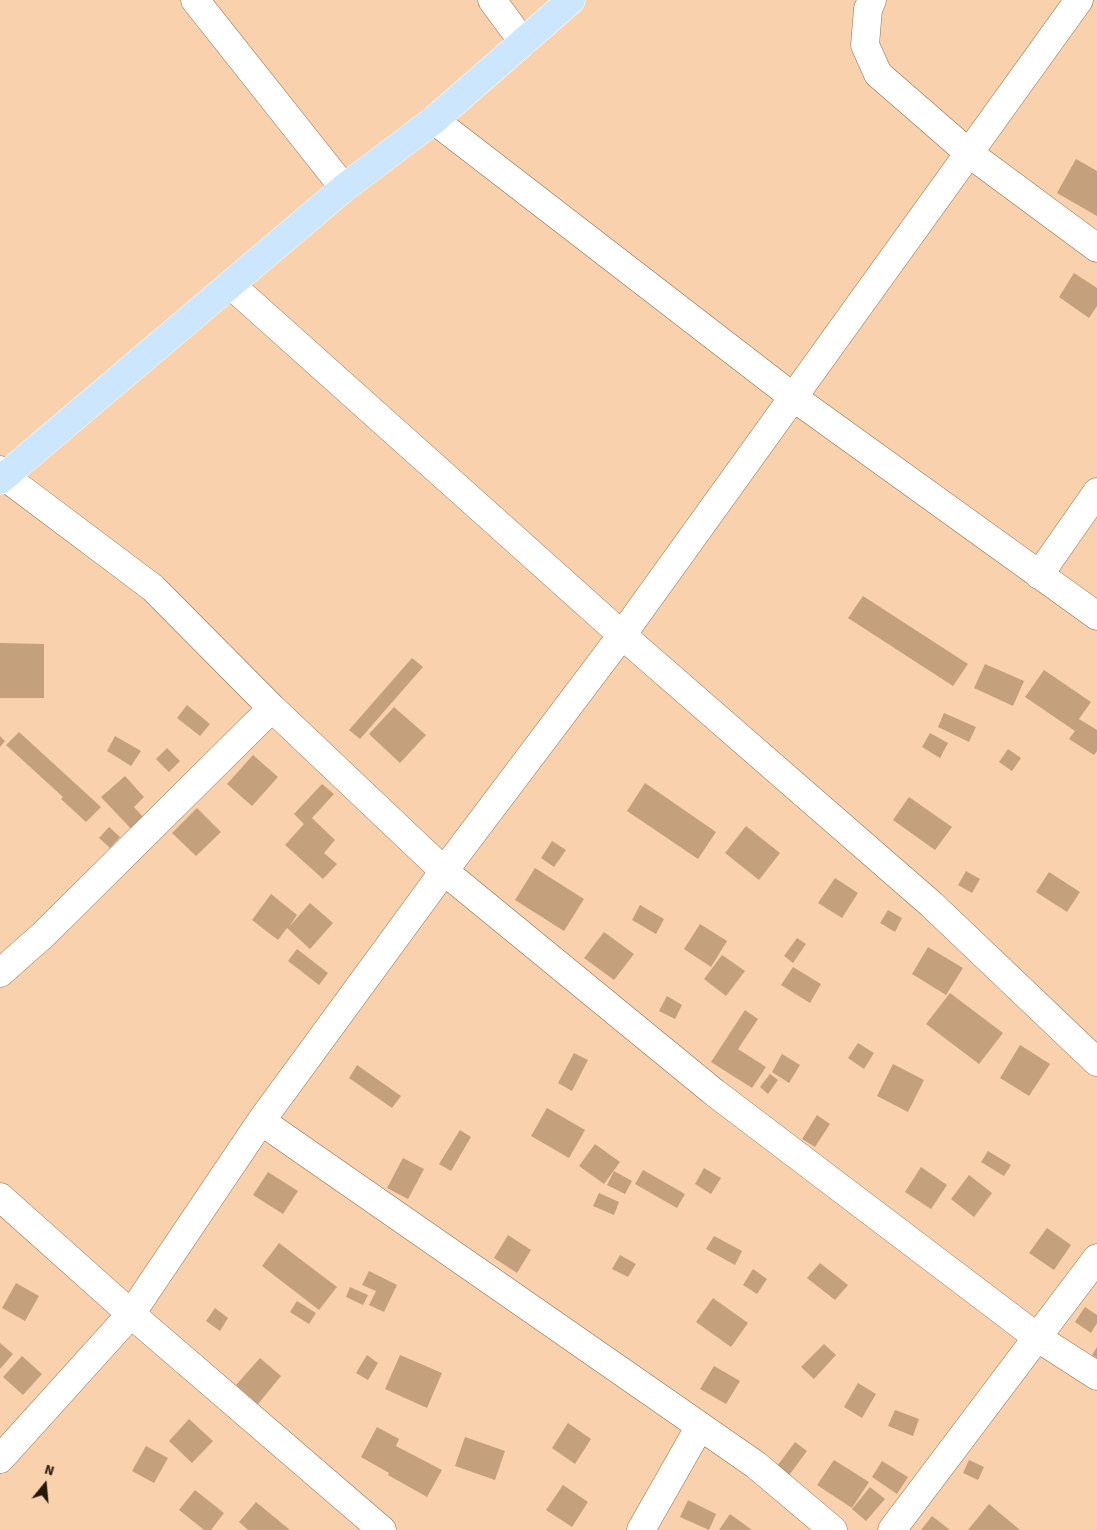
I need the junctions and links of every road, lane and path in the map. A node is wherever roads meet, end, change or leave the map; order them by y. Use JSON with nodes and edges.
{"nodes":[{"id":1,"x":195,"y":0,"type":"edge"},
{"id":2,"x":492,"y":0,"type":"edge"},
{"id":3,"x":572,"y":0,"type":"edge"},
{"id":4,"x":872,"y":0,"type":"edge"},
{"id":5,"x":1079,"y":0,"type":"edge"},
{"id":6,"x":523,"y":42,"type":"junction"},
{"id":7,"x":434,"y":120,"type":"junction"},
{"id":8,"x":970,"y":154,"type":"junction"},
{"id":9,"x":344,"y":188,"type":"junction"},
{"id":10,"x":1097,"y":248,"type":"edge"},
{"id":11,"x":231,"y":285,"type":"junction"},
{"id":12,"x":793,"y":397,"type":"junction"},
{"id":13,"x":1,"y":475,"type":"edge"},
{"id":14,"x":1097,"y":492,"type":"edge"},
{"id":15,"x":1039,"y":575,"type":"junction"},
{"id":16,"x":1097,"y":616,"type":"edge"},
{"id":17,"x":622,"y":635,"type":"junction"},
{"id":18,"x":272,"y":708,"type":"junction"},
{"id":19,"x":444,"y":871,"type":"junction"},
{"id":20,"x":0,"y":973,"type":"edge"},
{"id":21,"x":1097,"y":1062,"type":"edge"},
{"id":22,"x":261,"y":1121,"type":"junction"},
{"id":23,"x":0,"y":1197,"type":"edge"},
{"id":24,"x":1097,"y":1258,"type":"edge"},
{"id":25,"x":131,"y":1314,"type":"junction"},
{"id":26,"x":1038,"y":1338,"type":"junction"},
{"id":27,"x":1097,"y":1376,"type":"edge"},
{"id":28,"x":698,"y":1428,"type":"junction"},
{"id":29,"x":0,"y":1459,"type":"edge"},
{"id":30,"x":382,"y":1530,"type":"edge"},
{"id":31,"x":641,"y":1530,"type":"edge"},
{"id":32,"x":833,"y":1530,"type":"edge"},
{"id":33,"x":892,"y":1530,"type":"edge"}],
"edges":[{"from":1,"to":9,"type":"street"},
{"from":2,"to":6,"type":"street"},
{"from":3,"to":6,"type":"main road"},
{"from":4,"to":8,"type":"street"},
{"from":5,"to":8,"type":"street"},
{"from":6,"to":7,"type":"main road"},
{"from":7,"to":9,"type":"main road"},
{"from":7,"to":12,"type":"street"},
{"from":8,"to":10,"type":"street"},
{"from":8,"to":12,"type":"street"},
{"from":9,"to":11,"type":"main road"},
{"from":11,"to":13,"type":"main road"},
{"from":11,"to":17,"type":"street"},
{"from":12,"to":15,"type":"street"},
{"from":12,"to":17,"type":"street"},
{"from":13,"to":18,"type":"street"},
{"from":14,"to":15,"type":"street"},
{"from":15,"to":16,"type":"street"},
{"from":17,"to":19,"type":"street"},
{"from":17,"to":21,"type":"street"},
{"from":18,"to":19,"type":"street"},
{"from":18,"to":20,"type":"street"},
{"from":19,"to":22,"type":"street"},
{"from":19,"to":26,"type":"street"},
{"from":22,"to":25,"type":"street"},
{"from":22,"to":28,"type":"street"},
{"from":23,"to":25,"type":"street"},
{"from":24,"to":26,"type":"street"},
{"from":25,"to":29,"type":"street"},
{"from":25,"to":30,"type":"street"},
{"from":26,"to":27,"type":"street"},
{"from":26,"to":33,"type":"street"},
{"from":28,"to":31,"type":"street"},
{"from":28,"to":32,"type":"street"}]}
